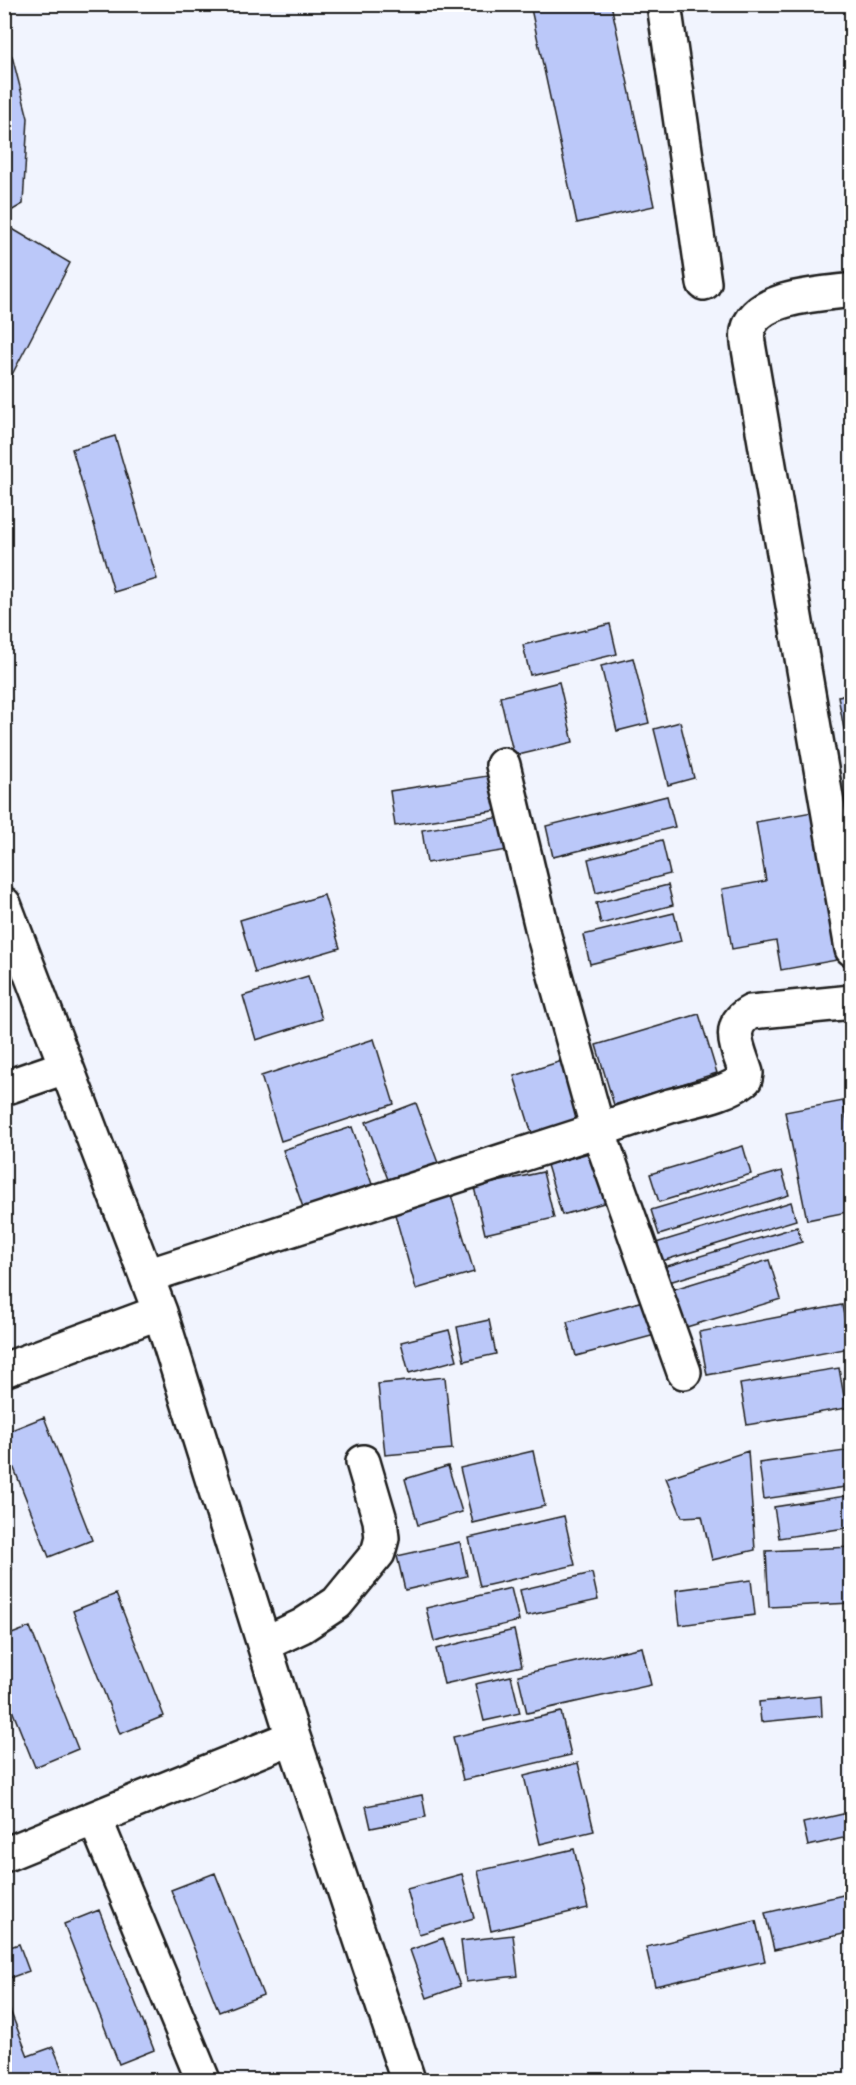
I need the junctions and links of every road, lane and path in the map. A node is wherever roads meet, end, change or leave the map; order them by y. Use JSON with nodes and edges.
{"nodes":[{"id":1,"x":664,"y":4,"type":"edge"},
{"id":2,"x":704,"y":284,"type":"dead end"},
{"id":3,"x":852,"y":290,"type":"edge"},
{"id":4,"x":503,"y":765,"type":"dead end"},
{"id":5,"x":6,"y":911,"type":"edge"},
{"id":6,"x":852,"y":949,"type":"edge"},
{"id":7,"x":852,"y":1002,"type":"edge"},
{"id":8,"x":65,"y":1067,"type":"junction"},
{"id":9,"x":4,"y":1088,"type":"edge"},
{"id":10,"x":598,"y":1130,"type":"junction"},
{"id":11,"x":147,"y":1276,"type":"junction"},
{"id":12,"x":160,"y":1312,"type":"junction"},
{"id":13,"x":4,"y":1370,"type":"edge"},
{"id":14,"x":684,"y":1372,"type":"dead end"},
{"id":15,"x":363,"y":1462,"type":"dead end"},
{"id":16,"x":264,"y":1644,"type":"junction"},
{"id":17,"x":293,"y":1737,"type":"junction"},
{"id":18,"x":95,"y":1819,"type":"junction"},
{"id":19,"x":8,"y":1844,"type":"edge"},
{"id":20,"x":203,"y":2080,"type":"edge"},
{"id":21,"x":408,"y":2080,"type":"edge"}],
"edges":[{"from":1,"to":2,"type":"street"},
{"from":3,"to":6,"type":"street"},
{"from":4,"to":10,"type":"street"},
{"from":5,"to":8,"type":"street"},
{"from":7,"to":10,"type":"street"},
{"from":8,"to":9,"type":"street"},
{"from":8,"to":11,"type":"street"},
{"from":10,"to":11,"type":"street"},
{"from":10,"to":14,"type":"street"},
{"from":11,"to":12,"type":"street"},
{"from":12,"to":13,"type":"street"},
{"from":12,"to":16,"type":"street"},
{"from":15,"to":16,"type":"street"},
{"from":16,"to":17,"type":"street"},
{"from":17,"to":18,"type":"street"},
{"from":17,"to":21,"type":"street"},
{"from":18,"to":19,"type":"street"},
{"from":18,"to":20,"type":"street"}]}
